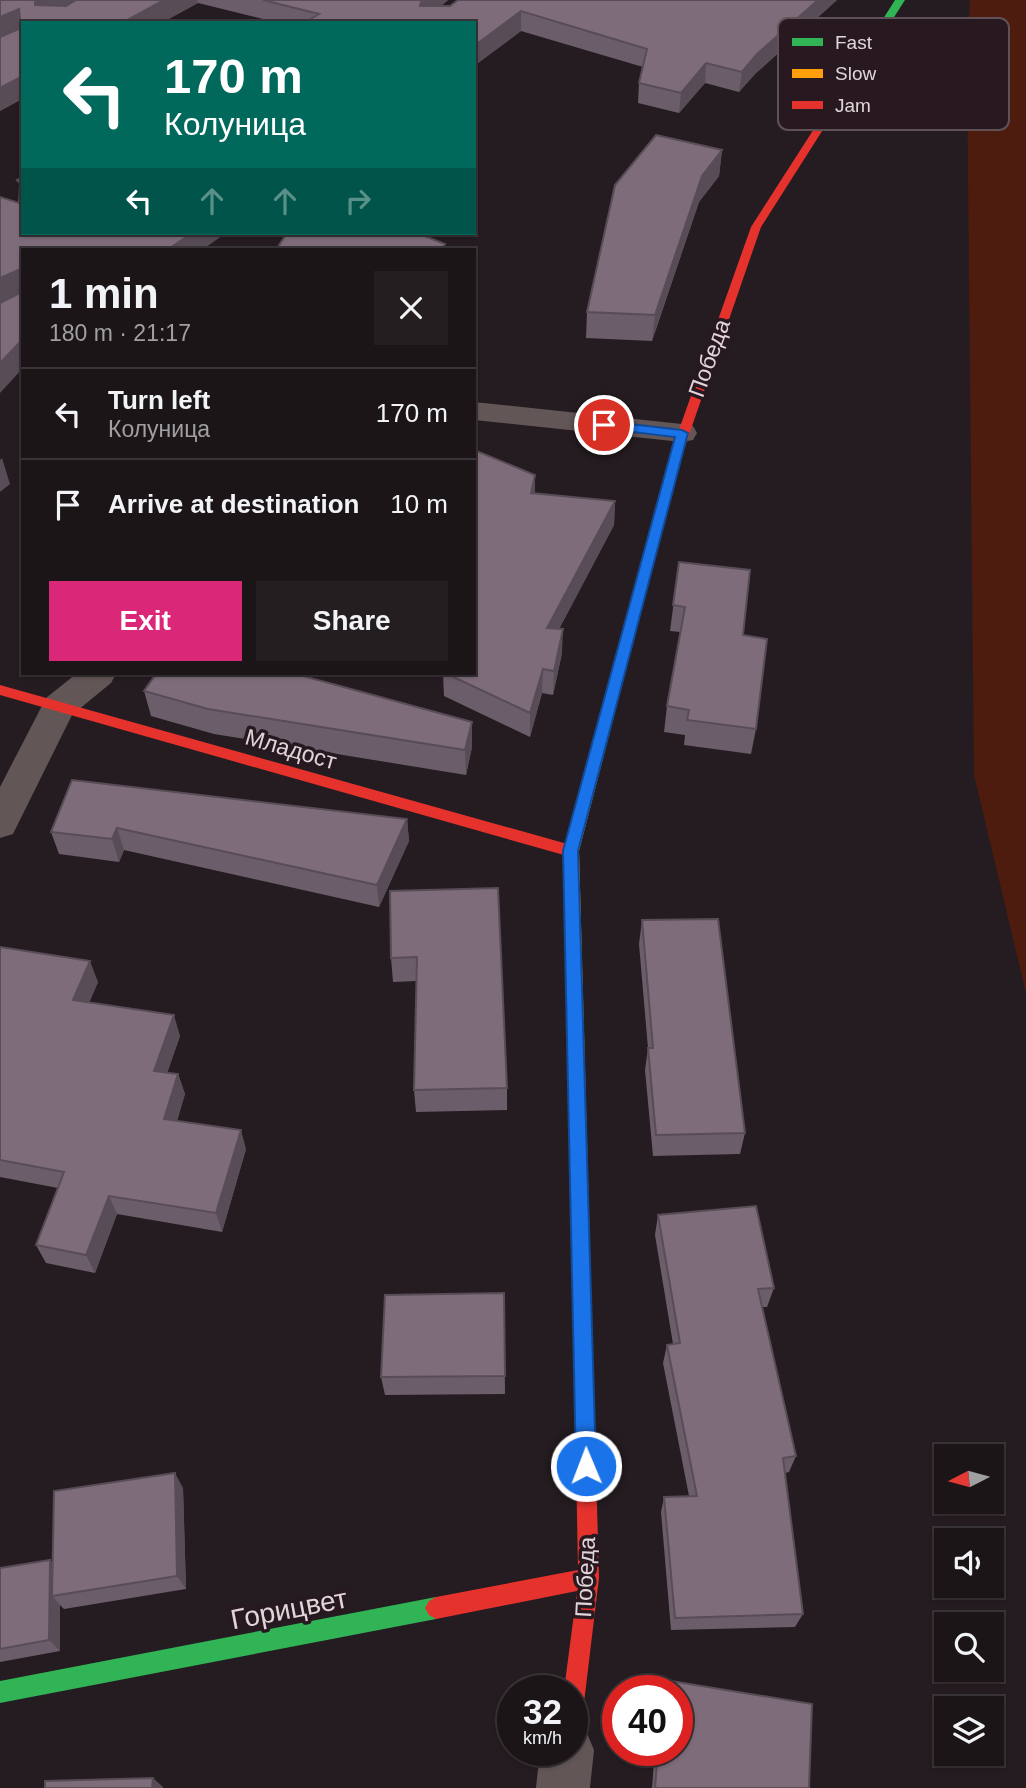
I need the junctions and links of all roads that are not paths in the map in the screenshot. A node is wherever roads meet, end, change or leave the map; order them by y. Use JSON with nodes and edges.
{"nodes":[{"id":1,"x":900,"y":0,"type":"edge"},
{"id":2,"x":889,"y":18,"type":"edge"},
{"id":3,"x":818,"y":130,"type":"edge"},
{"id":4,"x":476,"y":411,"type":"edge"},
{"id":5,"x":682,"y":433,"type":"junction"},
{"id":6,"x":98,"y":675,"type":"edge"},
{"id":7,"x":0,"y":690,"type":"edge"},
{"id":8,"x":58,"y":707,"type":"junction"},
{"id":9,"x":0,"y":824,"type":"edge"},
{"id":10,"x":571,"y":851,"type":"junction"},
{"id":11,"x":589,"y":1578,"type":"junction"},
{"id":12,"x":577,"y":1675,"type":"edge"},
{"id":13,"x":0,"y":1692,"type":"edge"},
{"id":14,"x":566,"y":1766,"type":"edge"},
{"id":15,"x":563,"y":1788,"type":"edge"}],
"edges":[{"from":1,"to":2,"type":"street","name":"Победа"},
{"from":3,"to":5,"type":"street","name":"Победа"},
{"from":4,"to":5,"type":"street"},
{"from":5,"to":10,"type":"street","name":"Победа"},
{"from":6,"to":8,"type":"street"},
{"from":7,"to":8,"type":"street","name":"Младост"},
{"from":8,"to":9,"type":"street"},
{"from":8,"to":10,"type":"street","name":"Младост"},
{"from":10,"to":11,"type":"street","name":"Победа"},
{"from":11,"to":12,"type":"street","name":"Победа"},
{"from":11,"to":13,"type":"street","name":"Горицвет"},
{"from":14,"to":15,"type":"street"}]}
